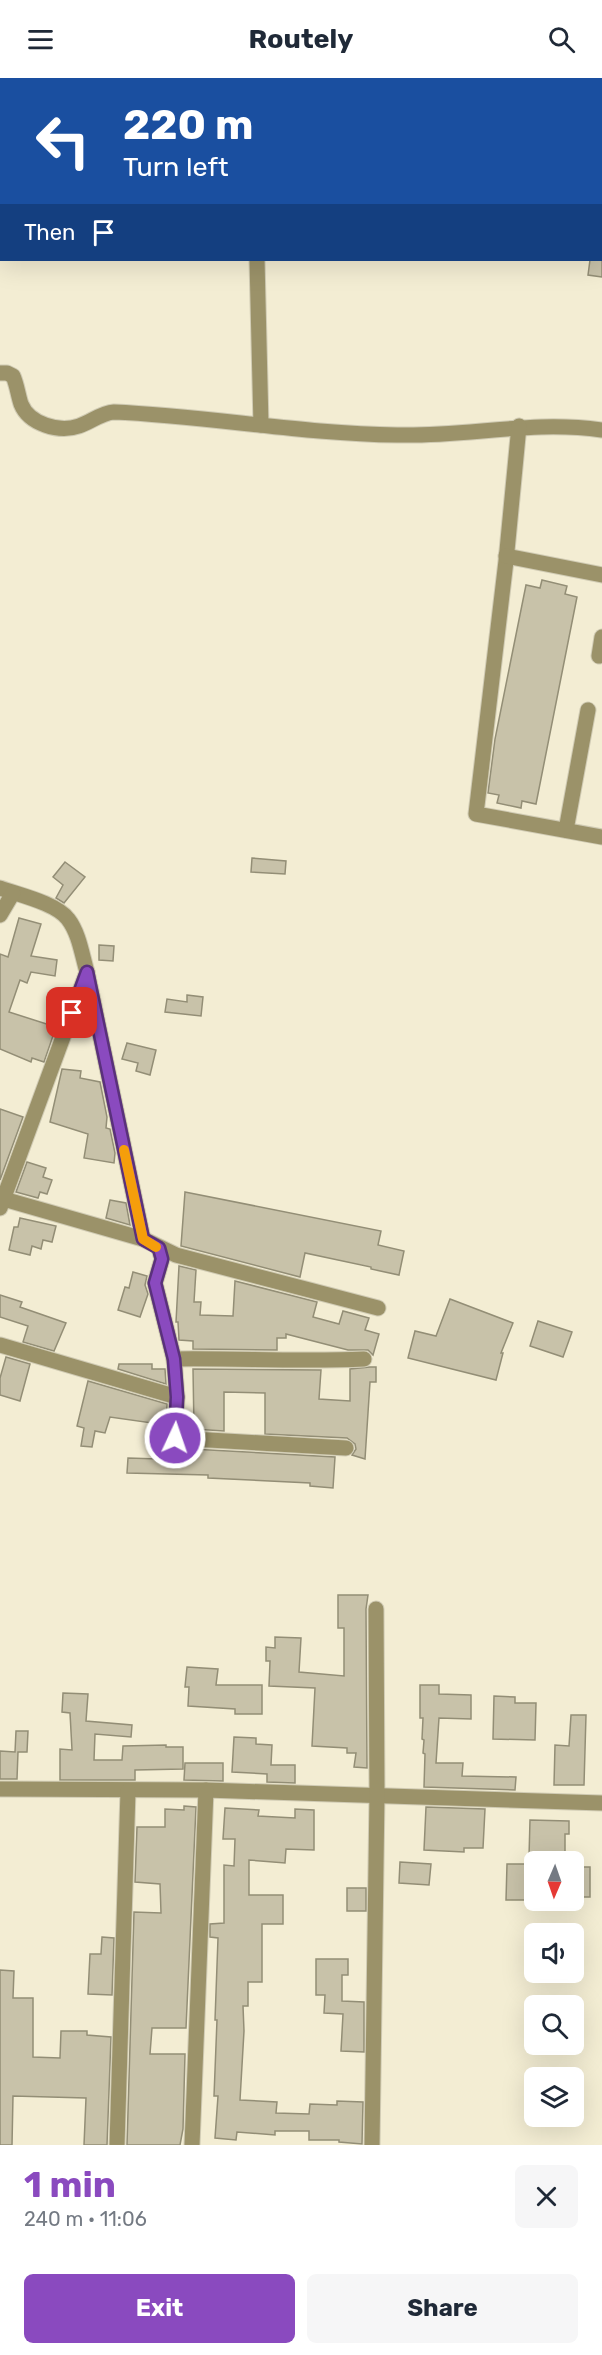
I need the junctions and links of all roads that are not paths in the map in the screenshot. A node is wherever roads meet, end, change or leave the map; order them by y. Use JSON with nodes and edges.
{"nodes":[{"id":1,"x":257,"y":261,"type":"edge"},
{"id":2,"x":0,"y":373,"type":"edge"},
{"id":3,"x":261,"y":425,"type":"junction"},
{"id":4,"x":519,"y":426,"type":"junction"},
{"id":5,"x":602,"y":430,"type":"edge"},
{"id":6,"x":506,"y":556,"type":"junction"},
{"id":7,"x":602,"y":575,"type":"edge"},
{"id":8,"x":602,"y":637,"type":"edge"},
{"id":9,"x":598,"y":656,"type":"dead end"},
{"id":10,"x":588,"y":710,"type":"dead end"},
{"id":11,"x":566,"y":830,"type":"junction"},
{"id":12,"x":602,"y":837,"type":"edge"},
{"id":13,"x":6,"y":891,"type":"edge"},
{"id":14,"x":0,"y":915,"type":"edge"},
{"id":15,"x":87,"y":972,"type":"junction"},
{"id":16,"x":1,"y":1202,"type":"edge"},
{"id":17,"x":143,"y":1239,"type":"junction"},
{"id":18,"x":159,"y":1248,"type":"junction"},
{"id":19,"x":378,"y":1308,"type":"dead end"},
{"id":20,"x":0,"y":1345,"type":"edge"},
{"id":21,"x":174,"y":1359,"type":"junction"},
{"id":22,"x":364,"y":1359,"type":"dead end"},
{"id":23,"x":177,"y":1397,"type":"junction"},
{"id":24,"x":346,"y":1448,"type":"dead end"},
{"id":25,"x":376,"y":1609,"type":"dead end"},
{"id":26,"x":0,"y":1788,"type":"edge"},
{"id":27,"x":206,"y":1790,"type":"junction"},
{"id":28,"x":128,"y":1791,"type":"junction"},
{"id":29,"x":377,"y":1795,"type":"junction"},
{"id":30,"x":602,"y":1803,"type":"edge"},
{"id":31,"x":117,"y":2145,"type":"edge"},
{"id":32,"x":192,"y":2145,"type":"edge"},
{"id":33,"x":372,"y":2145,"type":"edge"}],
"edges":[{"from":1,"to":3,"type":"street"},
{"from":2,"to":3,"type":"street"},
{"from":3,"to":4,"type":"street"},
{"from":4,"to":5,"type":"street"},
{"from":4,"to":6,"type":"street"},
{"from":6,"to":7,"type":"street"},
{"from":6,"to":11,"type":"street"},
{"from":8,"to":9,"type":"street"},
{"from":10,"to":11,"type":"street"},
{"from":11,"to":12,"type":"street"},
{"from":13,"to":14,"type":"street"},
{"from":13,"to":15,"type":"street"},
{"from":15,"to":16,"type":"street"},
{"from":15,"to":17,"type":"street"},
{"from":16,"to":17,"type":"street"},
{"from":17,"to":18,"type":"street"},
{"from":18,"to":19,"type":"street"},
{"from":18,"to":21,"type":"street"},
{"from":20,"to":23,"type":"street"},
{"from":21,"to":22,"type":"street"},
{"from":21,"to":23,"type":"street"},
{"from":23,"to":24,"type":"street"},
{"from":25,"to":29,"type":"street"},
{"from":26,"to":28,"type":"street"},
{"from":27,"to":28,"type":"street"},
{"from":27,"to":29,"type":"street"},
{"from":27,"to":32,"type":"street"},
{"from":28,"to":31,"type":"street"},
{"from":29,"to":30,"type":"street"},
{"from":29,"to":33,"type":"street"}]}
